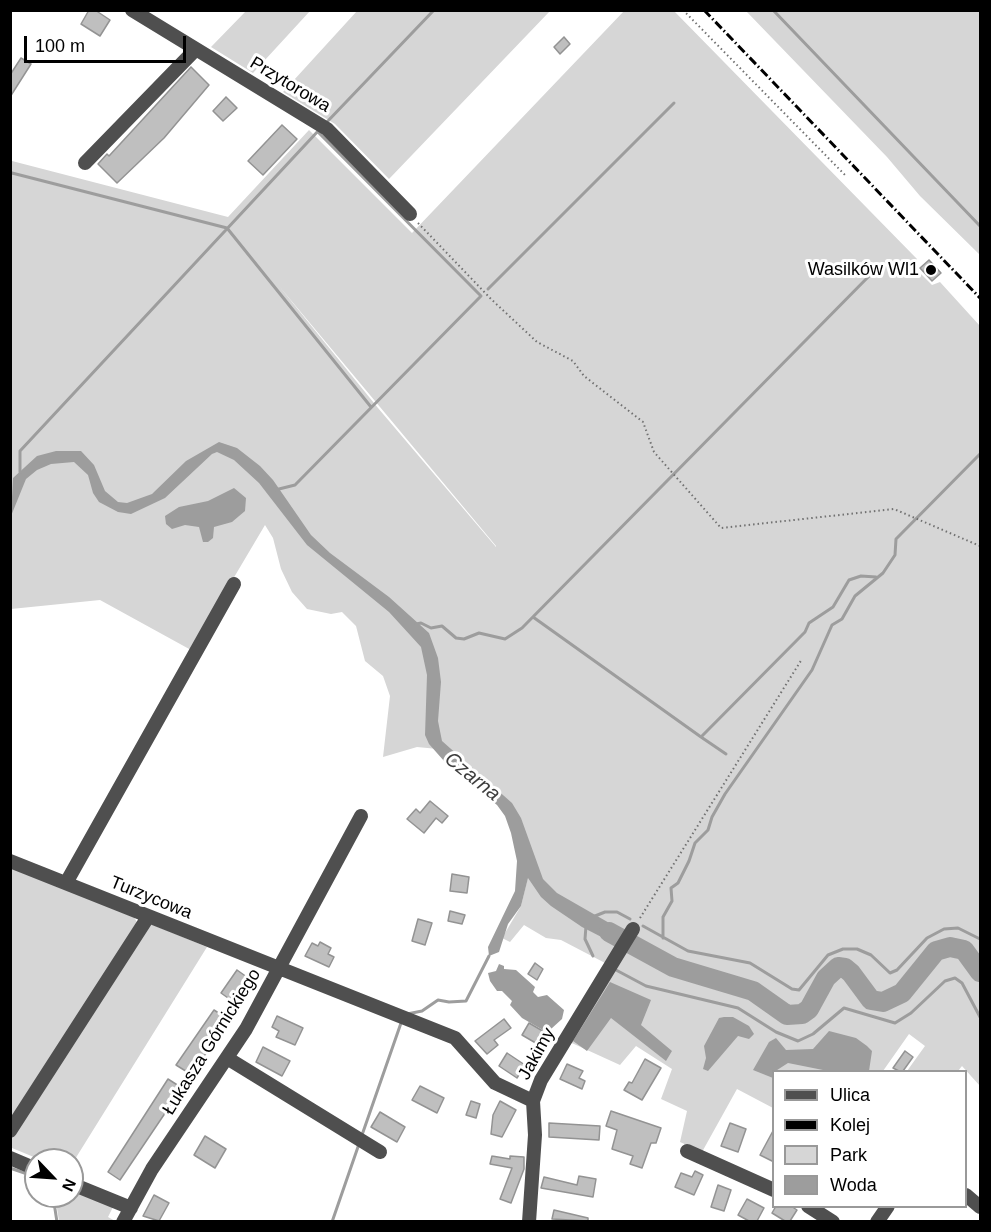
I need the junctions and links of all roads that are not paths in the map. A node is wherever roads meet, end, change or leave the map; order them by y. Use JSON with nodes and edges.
{"nodes":[{"id":1,"x":132,"y":10,"type":"edge"},
{"id":2,"x":196,"y":49,"type":"junction"},
{"id":3,"x":85,"y":163,"type":"dead end"},
{"id":4,"x":410,"y":214,"type":"road end"},
{"id":5,"x":234,"y":584,"type":"dead end"},
{"id":6,"x":361,"y":816,"type":"dead end"},
{"id":7,"x":10,"y":861,"type":"edge"},
{"id":8,"x":66,"y":883,"type":"junction"},
{"id":9,"x":148,"y":917,"type":"junction"},
{"id":10,"x":633,"y":929,"type":"road end"},
{"id":11,"x":279,"y":969,"type":"junction"},
{"id":12,"x":227,"y":1058,"type":"junction"},
{"id":13,"x":532,"y":1101,"type":"junction"},
{"id":14,"x":10,"y":1131,"type":"edge"},
{"id":15,"x":687,"y":1151,"type":"dead end"},
{"id":16,"x":380,"y":1152,"type":"dead end"},
{"id":17,"x":10,"y":1158,"type":"edge"},
{"id":18,"x":24,"y":1164,"type":"edge"},
{"id":19,"x":84,"y":1189,"type":"edge"},
{"id":20,"x":772,"y":1190,"type":"edge"},
{"id":21,"x":967,"y":1196,"type":"edge"},
{"id":22,"x":981,"y":1207,"type":"edge"},
{"id":23,"x":131,"y":1208,"type":"junction"},
{"id":24,"x":811,"y":1208,"type":"edge"},
{"id":25,"x":887,"y":1208,"type":"edge"},
{"id":26,"x":123,"y":1221,"type":"edge"},
{"id":27,"x":529,"y":1221,"type":"edge"},
{"id":28,"x":833,"y":1221,"type":"edge"},
{"id":29,"x":877,"y":1221,"type":"edge"}],
"edges":[{"from":1,"to":2,"type":"street","name":"Przytorowa"},
{"from":2,"to":3,"type":"street"},
{"from":2,"to":4,"type":"street","name":"Przytorowa"},
{"from":5,"to":8,"type":"street"},
{"from":6,"to":11,"type":"street","name":"Łukasza Górnickiego"},
{"from":7,"to":8,"type":"street","name":"Turzycowa"},
{"from":8,"to":9,"type":"street","name":"Turzycowa"},
{"from":9,"to":11,"type":"street","name":"Turzycowa"},
{"from":9,"to":14,"type":"street"},
{"from":10,"to":13,"type":"street","name":"Jakimy"},
{"from":11,"to":12,"type":"street","name":"Łukasza Górnickiego"},
{"from":11,"to":13,"type":"street","name":"Turzycowa"},
{"from":12,"to":16,"type":"street"},
{"from":12,"to":23,"type":"street","name":"Łukasza Górnickiego"},
{"from":13,"to":27,"type":"street","name":"Jakimy"},
{"from":15,"to":20,"type":"street"},
{"from":17,"to":18,"type":"street"},
{"from":19,"to":23,"type":"street"},
{"from":21,"to":22,"type":"street"},
{"from":23,"to":26,"type":"street","name":"Łukasza Górnickiego"},
{"from":24,"to":28,"type":"street"},
{"from":25,"to":29,"type":"street"}]}
